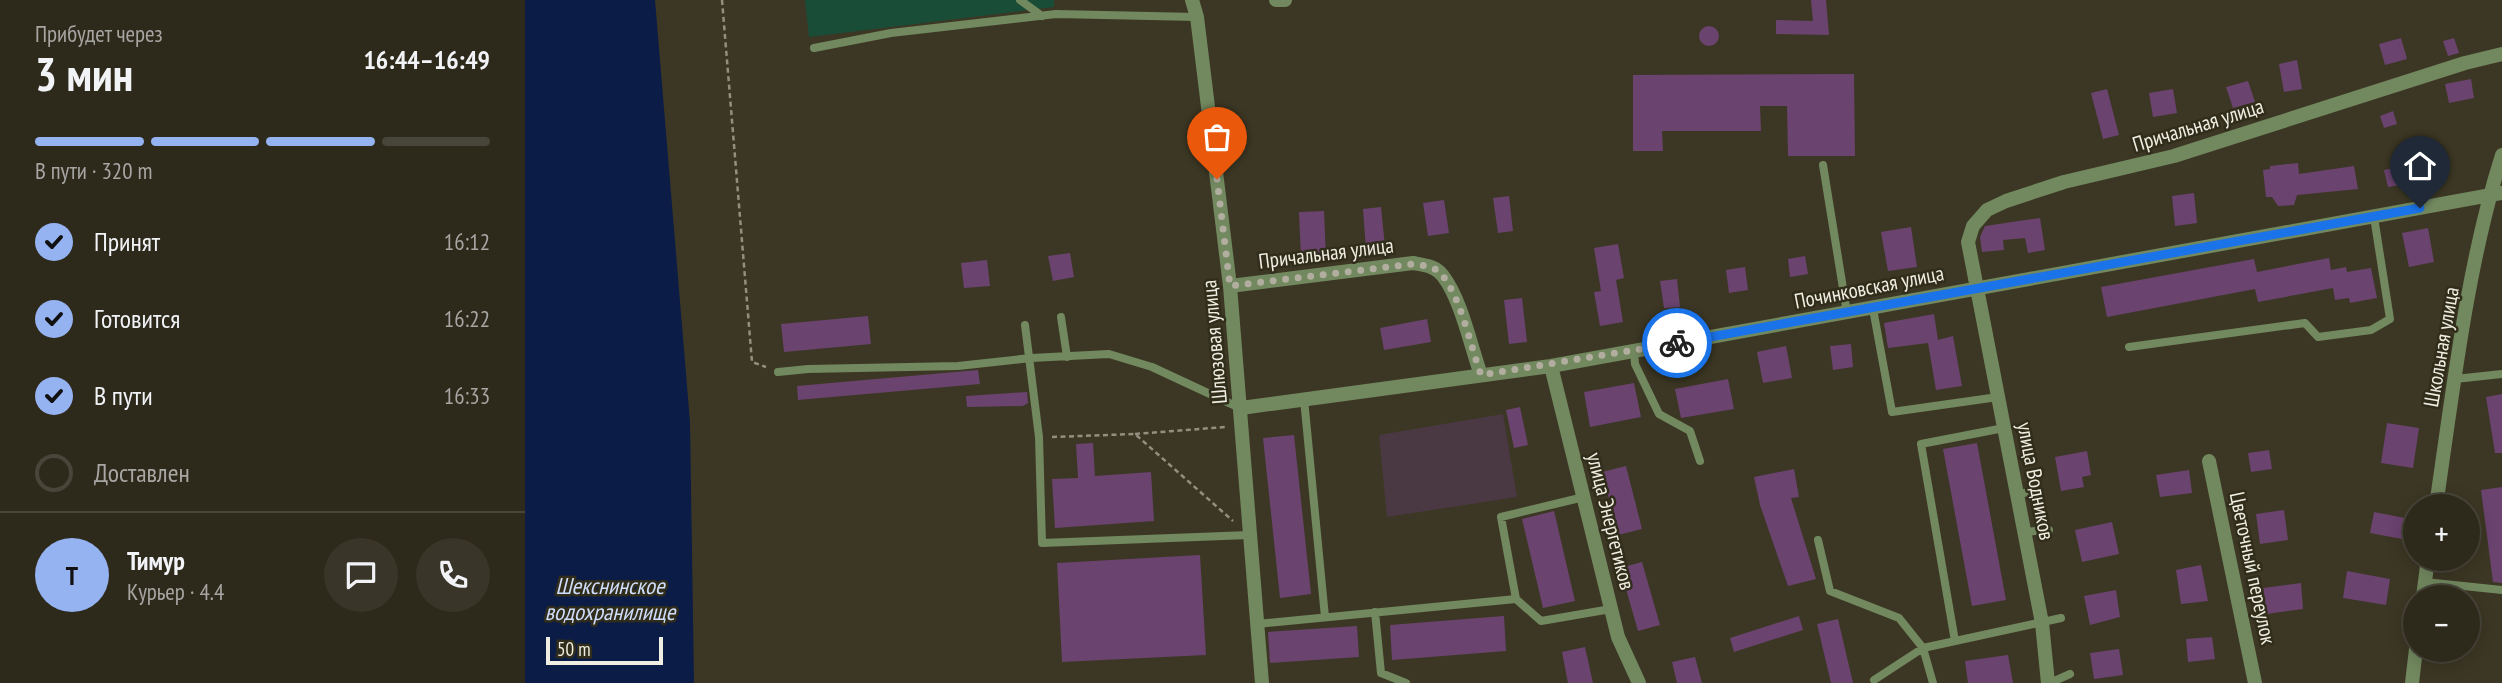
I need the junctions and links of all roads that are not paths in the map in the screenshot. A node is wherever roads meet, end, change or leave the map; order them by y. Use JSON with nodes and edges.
{"nodes":[{"id":1,"x":1020,"y":0,"type":"edge"},
{"id":2,"x":1192,"y":0,"type":"edge"},
{"id":3,"x":1276,"y":0,"type":"edge"},
{"id":4,"x":1285,"y":0,"type":"edge"},
{"id":5,"x":1042,"y":16,"type":"junction"},
{"id":6,"x":1197,"y":17,"type":"junction"},
{"id":7,"x":814,"y":48,"type":"dead end"},
{"id":8,"x":2502,"y":54,"type":"edge"},
{"id":9,"x":2502,"y":155,"type":"edge"},
{"id":10,"x":1823,"y":166,"type":"dead end"},
{"id":11,"x":2496,"y":194,"type":"edge"},
{"id":12,"x":2375,"y":217,"type":"junction"},
{"id":13,"x":1230,"y":286,"type":"junction"},
{"id":14,"x":1977,"y":287,"type":"junction"},
{"id":15,"x":1873,"y":309,"type":"junction"},
{"id":16,"x":1847,"y":313,"type":"junction"},
{"id":17,"x":1061,"y":317,"type":"dead end"},
{"id":18,"x":1025,"y":326,"type":"dead end"},
{"id":19,"x":2129,"y":347,"type":"dead end"},
{"id":20,"x":1634,"y":351,"type":"junction"},
{"id":21,"x":1067,"y":357,"type":"junction"},
{"id":22,"x":1031,"y":358,"type":"junction"},
{"id":23,"x":1551,"y":366,"type":"junction"},
{"id":24,"x":778,"y":373,"type":"road end"},
{"id":25,"x":2502,"y":374,"type":"edge"},
{"id":26,"x":1481,"y":375,"type":"junction"},
{"id":27,"x":2455,"y":379,"type":"junction"},
{"id":28,"x":1999,"y":397,"type":"junction"},
{"id":29,"x":1304,"y":399,"type":"junction"},
{"id":30,"x":1241,"y":408,"type":"junction"},
{"id":31,"x":2004,"y":428,"type":"junction"},
{"id":32,"x":1700,"y":461,"type":"dead end"},
{"id":33,"x":2209,"y":461,"type":"dead end"},
{"id":34,"x":2038,"y":491,"type":"dead end"},
{"id":35,"x":2017,"y":494,"type":"junction"},
{"id":36,"x":2438,"y":494,"type":"edge"},
{"id":37,"x":1584,"y":497,"type":"junction"},
{"id":38,"x":2049,"y":530,"type":"dead end"},
{"id":39,"x":2024,"y":532,"type":"junction"},
{"id":40,"x":1248,"y":535,"type":"junction"},
{"id":41,"x":1818,"y":540,"type":"dead end"},
{"id":42,"x":2480,"y":590,"type":"edge"},
{"id":43,"x":2502,"y":590,"type":"edge"},
{"id":44,"x":1516,"y":599,"type":"junction"},
{"id":45,"x":1611,"y":608,"type":"junction"},
{"id":46,"x":1375,"y":612,"type":"junction"},
{"id":47,"x":1325,"y":617,"type":"junction"},
{"id":48,"x":2061,"y":618,"type":"dead end"},
{"id":49,"x":2042,"y":623,"type":"junction"},
{"id":50,"x":1257,"y":624,"type":"junction"},
{"id":51,"x":1955,"y":641,"type":"junction"},
{"id":52,"x":1923,"y":648,"type":"junction"},
{"id":53,"x":2414,"y":662,"type":"edge"},
{"id":54,"x":2070,"y":674,"type":"dead end"},
{"id":55,"x":1874,"y":680,"type":"dead end"},
{"id":56,"x":1262,"y":683,"type":"edge"},
{"id":57,"x":1406,"y":683,"type":"edge"},
{"id":58,"x":1639,"y":683,"type":"edge"},
{"id":59,"x":1933,"y":683,"type":"edge"},
{"id":60,"x":2049,"y":683,"type":"edge"},
{"id":61,"x":2255,"y":683,"type":"edge"},
{"id":62,"x":2412,"y":683,"type":"edge"}],
"edges":[{"from":1,"to":5,"type":"lane"},
{"from":2,"to":6,"type":"street","name":"Шлюзовая улица"},
{"from":3,"to":4,"type":"street"},
{"from":5,"to":6,"type":"lane"},
{"from":5,"to":7,"type":"lane"},
{"from":6,"to":13,"type":"street","name":"Шлюзовая улица"},
{"from":8,"to":14,"type":"street","name":"Причальная улица"},
{"from":9,"to":11,"type":"street","name":"Школьная улица"},
{"from":10,"to":16,"type":"lane"},
{"from":11,"to":12,"type":"street","name":"Починковская улица"},
{"from":11,"to":27,"type":"street","name":"Школьная улица"},
{"from":12,"to":14,"type":"street","name":"Починковская улица"},
{"from":12,"to":19,"type":"lane"},
{"from":13,"to":26,"type":"street","name":"Причальная улица"},
{"from":13,"to":30,"type":"street","name":"Шлюзовая улица"},
{"from":14,"to":15,"type":"street","name":"Починковская улица"},
{"from":14,"to":28,"type":"street","name":"улица Водников"},
{"from":15,"to":16,"type":"street","name":"Починковская улица"},
{"from":15,"to":28,"type":"lane"},
{"from":16,"to":20,"type":"street","name":"Починковская улица"},
{"from":17,"to":21,"type":"lane"},
{"from":18,"to":22,"type":"lane"},
{"from":20,"to":23,"type":"street","name":"Починковская улица"},
{"from":20,"to":32,"type":"lane"},
{"from":21,"to":22,"type":"lane"},
{"from":21,"to":30,"type":"lane"},
{"from":22,"to":24,"type":"lane"},
{"from":22,"to":40,"type":"lane"},
{"from":23,"to":26,"type":"street","name":"Починковская улица"},
{"from":23,"to":37,"type":"street","name":"улица Энергетиков"},
{"from":25,"to":27,"type":"lane"},
{"from":26,"to":29,"type":"street","name":"Починковская улица"},
{"from":27,"to":36,"type":"street","name":"Школьная улица"},
{"from":28,"to":31,"type":"street","name":"улица Водников"},
{"from":29,"to":30,"type":"street","name":"Починковская улица"},
{"from":29,"to":47,"type":"lane"},
{"from":30,"to":40,"type":"street","name":"Шлюзовая улица"},
{"from":31,"to":35,"type":"street","name":"улица Водников"},
{"from":31,"to":51,"type":"lane"},
{"from":33,"to":61,"type":"street","name":"Цветочный переулок"},
{"from":34,"to":35,"type":"lane"},
{"from":35,"to":39,"type":"street","name":"улица Водников"},
{"from":37,"to":44,"type":"lane"},
{"from":37,"to":45,"type":"street","name":"улица Энергетиков"},
{"from":38,"to":39,"type":"lane"},
{"from":39,"to":49,"type":"street","name":"улица Водников"},
{"from":40,"to":50,"type":"street","name":"Шлюзовая улица"},
{"from":41,"to":52,"type":"lane"},
{"from":42,"to":43,"type":"lane"},
{"from":44,"to":45,"type":"lane"},
{"from":44,"to":46,"type":"lane"},
{"from":45,"to":58,"type":"street","name":"улица Энергетиков"},
{"from":46,"to":47,"type":"lane"},
{"from":46,"to":57,"type":"lane"},
{"from":47,"to":50,"type":"lane"},
{"from":48,"to":49,"type":"lane"},
{"from":49,"to":51,"type":"lane"},
{"from":49,"to":60,"type":"street","name":"улица Водников"},
{"from":50,"to":56,"type":"street","name":"Шлюзовая улица"},
{"from":51,"to":52,"type":"lane"},
{"from":52,"to":55,"type":"lane"},
{"from":52,"to":59,"type":"lane"},
{"from":53,"to":62,"type":"street"},
{"from":54,"to":60,"type":"lane"}]}
